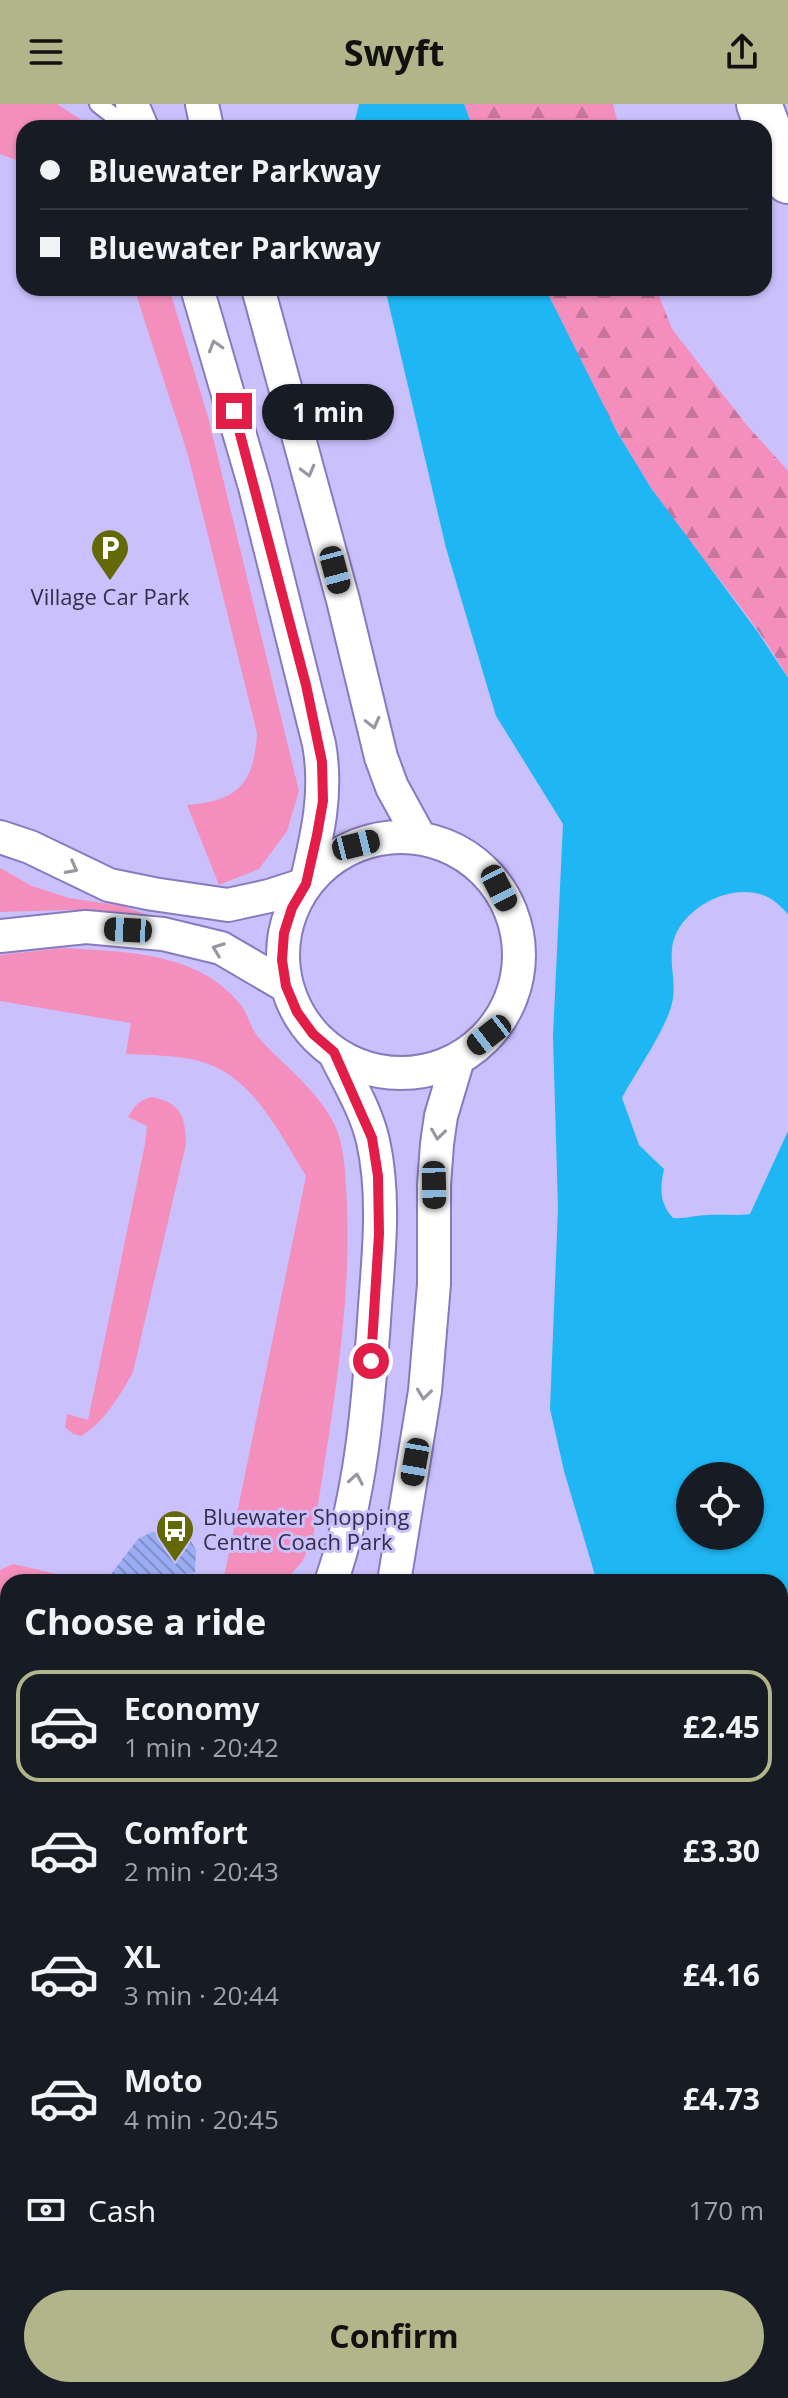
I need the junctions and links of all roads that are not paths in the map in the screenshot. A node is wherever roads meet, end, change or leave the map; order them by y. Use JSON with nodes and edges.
{"nodes":[{"id":1,"x":98,"y":104,"type":"edge"},
{"id":2,"x":119,"y":120,"type":"edge"},
{"id":3,"x":772,"y":139,"type":"edge"},
{"id":4,"x":788,"y":181,"type":"edge"},
{"id":5,"x":199,"y":296,"type":"edge"},
{"id":6,"x":260,"y":296,"type":"edge"},
{"id":7,"x":0,"y":837,"type":"edge"},
{"id":8,"x":420,"y":838,"type":"junction"},
{"id":9,"x":306,"y":884,"type":"junction"},
{"id":10,"x":0,"y":936,"type":"edge"},
{"id":11,"x":286,"y":986,"type":"junction"},
{"id":12,"x":334,"y":1052,"type":"junction"},
{"id":13,"x":458,"y":1059,"type":"junction"},
{"id":14,"x":333,"y":1574,"type":"edge"},
{"id":15,"x":395,"y":1574,"type":"edge"}],
"edges":[{"from":1,"to":2,"type":"lane"},
{"from":3,"to":4,"type":"street"},
{"from":9,"to":5,"type":"street","one_way":true},
{"from":6,"to":8,"type":"street","one_way":true},
{"from":7,"to":9,"type":"street","one_way":true},
{"from":8,"to":9,"type":"street"},
{"from":8,"to":13,"type":"street"},
{"from":9,"to":11,"type":"street"},
{"from":11,"to":10,"type":"street","one_way":true},
{"from":11,"to":12,"type":"street"},
{"from":12,"to":13,"type":"street"},
{"from":14,"to":12,"type":"street","one_way":true},
{"from":13,"to":15,"type":"street","one_way":true}]}
